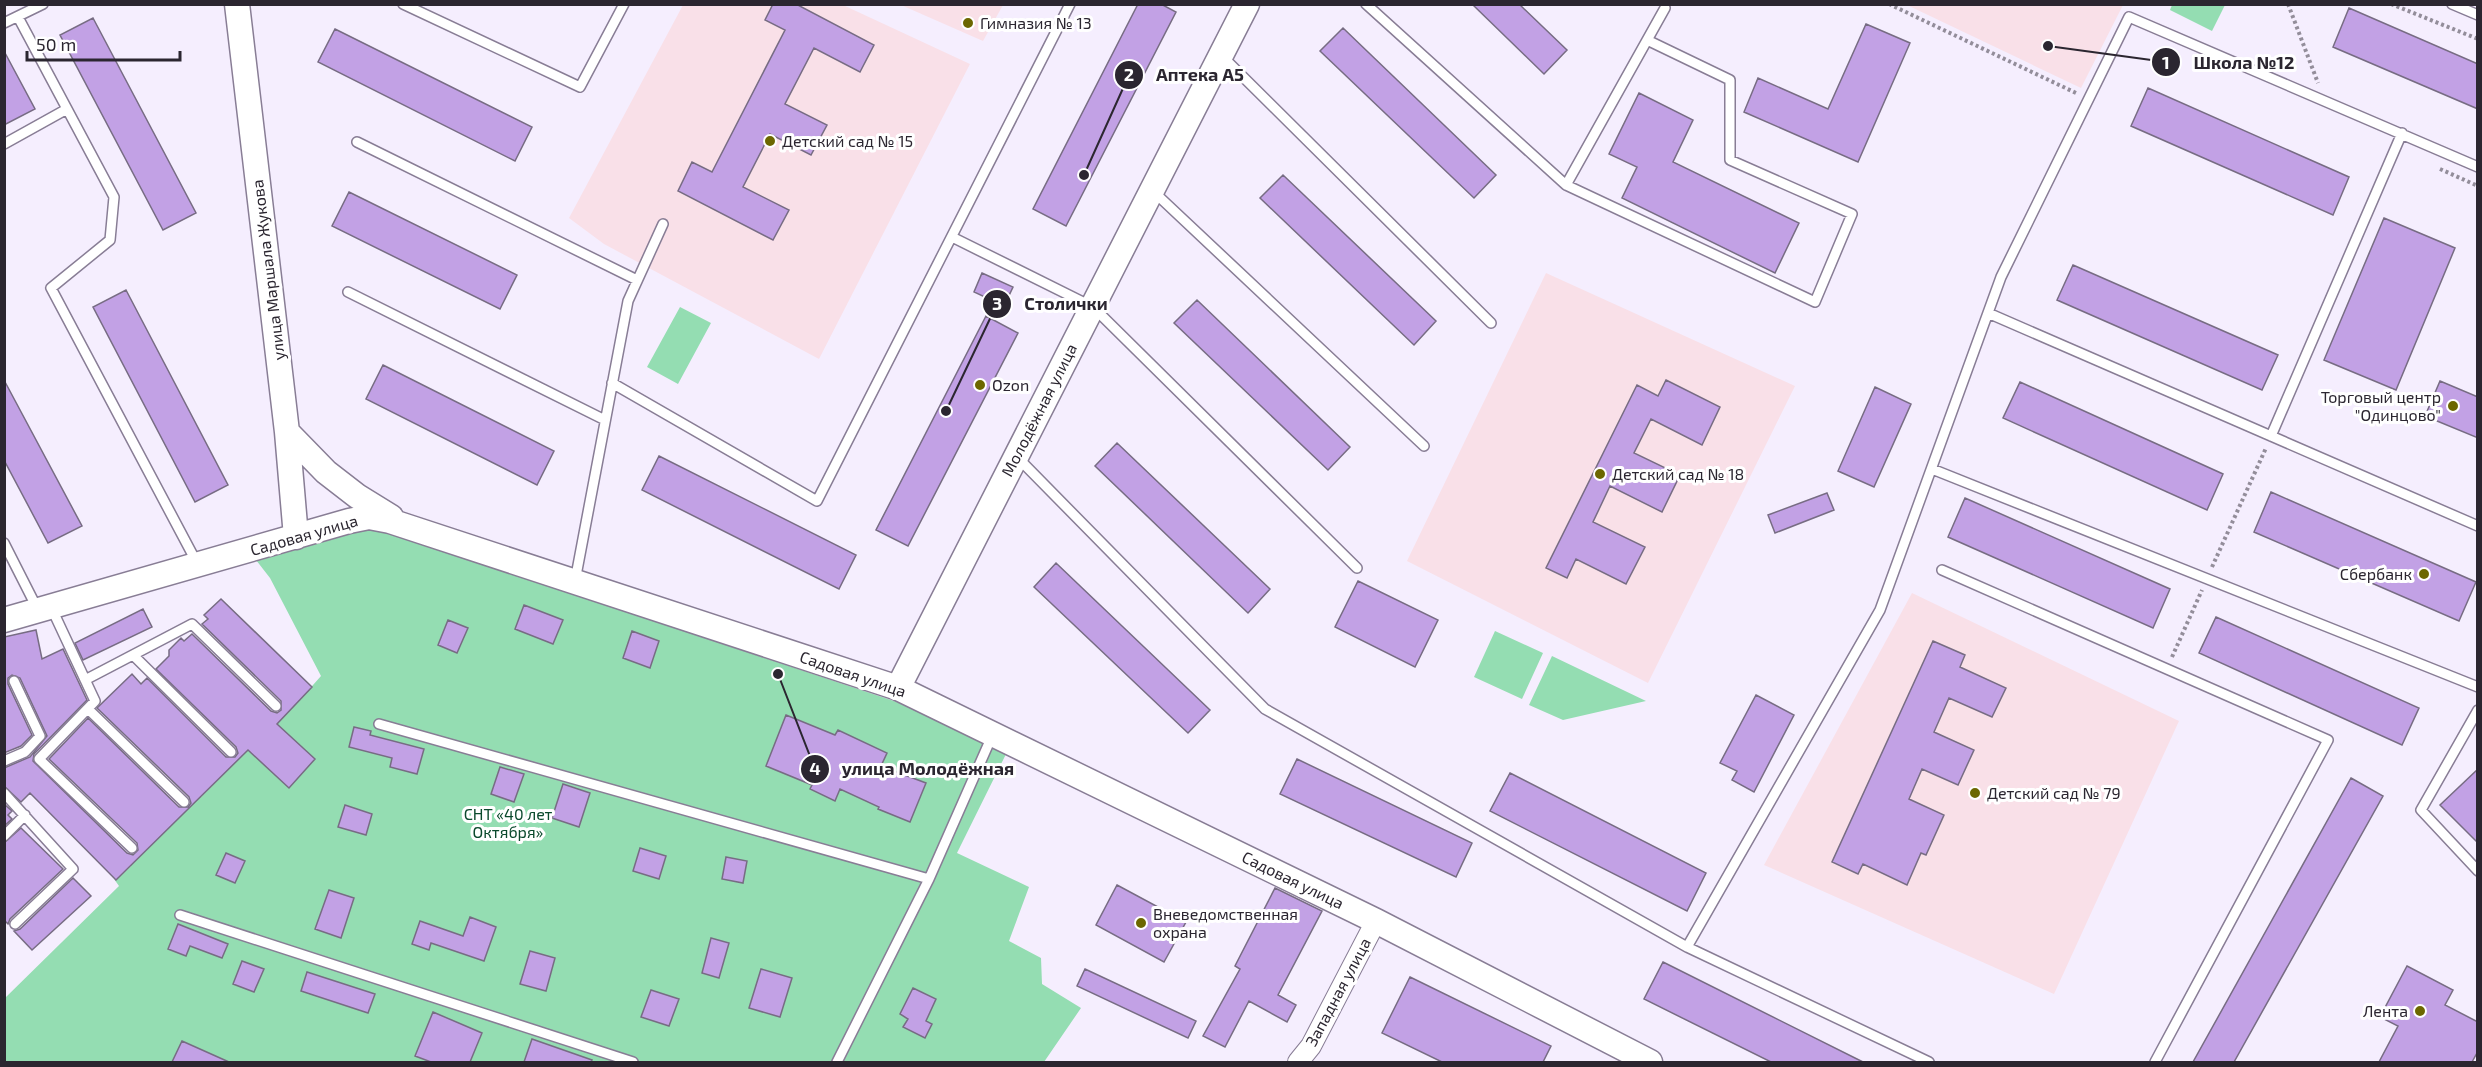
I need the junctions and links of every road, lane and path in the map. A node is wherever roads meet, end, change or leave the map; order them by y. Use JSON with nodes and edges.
{"nodes":[{"id":1,"x":43,"y":4,"type":"edge"},
{"id":2,"x":237,"y":4,"type":"edge"},
{"id":3,"x":403,"y":4,"type":"edge"},
{"id":4,"x":624,"y":4,"type":"edge"},
{"id":5,"x":1070,"y":4,"type":"edge"},
{"id":6,"x":1247,"y":4,"type":"edge"},
{"id":7,"x":1366,"y":4,"type":"edge"},
{"id":8,"x":1890,"y":4,"type":"edge"},
{"id":9,"x":2288,"y":4,"type":"edge"},
{"id":10,"x":2391,"y":4,"type":"edge"},
{"id":11,"x":2452,"y":4,"type":"edge"},
{"id":12,"x":1665,"y":8,"type":"dead end"},
{"id":13,"x":2478,"y":15,"type":"edge"},
{"id":14,"x":18,"y":17,"type":"junction"},
{"id":15,"x":4,"y":23,"type":"edge"},
{"id":16,"x":2478,"y":39,"type":"edge"},
{"id":17,"x":1647,"y":40,"type":"junction"},
{"id":18,"x":1221,"y":55,"type":"junction"},
{"id":19,"x":2318,"y":84,"type":"dead end"},
{"id":20,"x":2089,"y":100,"type":"junction"},
{"id":21,"x":67,"y":109,"type":"junction"},
{"id":22,"x":2402,"y":133,"type":"junction"},
{"id":23,"x":357,"y":142,"type":"dead end"},
{"id":24,"x":4,"y":144,"type":"edge"},
{"id":25,"x":2478,"y":167,"type":"edge"},
{"id":26,"x":1566,"y":185,"type":"junction"},
{"id":27,"x":1152,"y":190,"type":"junction"},
{"id":28,"x":663,"y":224,"type":"dead end"},
{"id":29,"x":952,"y":237,"type":"junction"},
{"id":30,"x":637,"y":280,"type":"junction"},
{"id":31,"x":348,"y":292,"type":"dead end"},
{"id":32,"x":1093,"y":307,"type":"junction"},
{"id":33,"x":1988,"y":314,"type":"junction"},
{"id":34,"x":1491,"y":323,"type":"dead end"},
{"id":35,"x":612,"y":383,"type":"junction"},
{"id":36,"x":606,"y":420,"type":"junction"},
{"id":37,"x":287,"y":432,"type":"junction"},
{"id":38,"x":2271,"y":436,"type":"junction"},
{"id":39,"x":1424,"y":446,"type":"dead end"},
{"id":40,"x":1016,"y":456,"type":"junction"},
{"id":41,"x":1932,"y":468,"type":"junction"},
{"id":42,"x":405,"y":525,"type":"junction"},
{"id":43,"x":2478,"y":526,"type":"edge"},
{"id":44,"x":296,"y":537,"type":"junction"},
{"id":45,"x":4,"y":543,"type":"edge"},
{"id":46,"x":198,"y":565,"type":"junction"},
{"id":47,"x":1358,"y":568,"type":"dead end"},
{"id":48,"x":1942,"y":570,"type":"dead end"},
{"id":49,"x":2207,"y":579,"type":"junction"},
{"id":50,"x":576,"y":581,"type":"junction"},
{"id":51,"x":44,"y":609,"type":"junction"},
{"id":52,"x":4,"y":620,"type":"edge"},
{"id":53,"x":133,"y":655,"type":"junction"},
{"id":54,"x":2167,"y":669,"type":"junction"},
{"id":55,"x":85,"y":680,"type":"junction"},
{"id":56,"x":14,"y":681,"type":"dead end"},
{"id":57,"x":2478,"y":687,"type":"edge"},
{"id":58,"x":898,"y":688,"type":"junction"},
{"id":59,"x":276,"y":706,"type":"dead end"},
{"id":60,"x":88,"y":709,"type":"junction"},
{"id":61,"x":2478,"y":710,"type":"edge"},
{"id":62,"x":379,"y":724,"type":"dead end"},
{"id":63,"x":2469,"y":724,"type":"junction"},
{"id":64,"x":993,"y":734,"type":"junction"},
{"id":65,"x":2478,"y":734,"type":"edge"},
{"id":66,"x":231,"y":752,"type":"dead end"},
{"id":67,"x":4,"y":761,"type":"edge"},
{"id":68,"x":4,"y":793,"type":"edge"},
{"id":69,"x":184,"y":802,"type":"dead end"},
{"id":70,"x":25,"y":815,"type":"junction"},
{"id":71,"x":4,"y":836,"type":"edge"},
{"id":72,"x":132,"y":848,"type":"dead end"},
{"id":73,"x":2478,"y":871,"type":"edge"},
{"id":74,"x":929,"y":879,"type":"junction"},
{"id":75,"x":180,"y":915,"type":"dead end"},
{"id":76,"x":1376,"y":921,"type":"junction"},
{"id":77,"x":15,"y":924,"type":"dead end"},
{"id":78,"x":1687,"y":947,"type":"junction"},
{"id":79,"x":633,"y":1062,"type":"edge"},
{"id":80,"x":837,"y":1062,"type":"edge"},
{"id":81,"x":1298,"y":1062,"type":"edge"},
{"id":82,"x":1650,"y":1062,"type":"edge"},
{"id":83,"x":1929,"y":1062,"type":"edge"},
{"id":84,"x":2155,"y":1062,"type":"edge"}],
"edges":[{"from":1,"to":14,"type":"lane"},
{"from":2,"to":37,"type":"street","name":"улица Маршала Жукова"},
{"from":3,"to":4,"type":"lane"},
{"from":5,"to":29,"type":"lane"},
{"from":6,"to":18,"type":"street","name":"Молодёжная улица"},
{"from":7,"to":26,"type":"lane"},
{"from":8,"to":20,"type":"path"},
{"from":9,"to":19,"type":"path"},
{"from":10,"to":16,"type":"path"},
{"from":11,"to":13,"type":"lane"},
{"from":12,"to":17,"type":"lane"},
{"from":14,"to":15,"type":"lane"},
{"from":14,"to":21,"type":"lane"},
{"from":17,"to":26,"type":"lane"},
{"from":17,"to":26,"type":"lane"},
{"from":18,"to":27,"type":"street","name":"Молодёжная улица"},
{"from":18,"to":34,"type":"lane"},
{"from":20,"to":22,"type":"lane"},
{"from":20,"to":33,"type":"lane"},
{"from":21,"to":24,"type":"lane"},
{"from":21,"to":46,"type":"lane"},
{"from":22,"to":25,"type":"lane"},
{"from":22,"to":38,"type":"lane"},
{"from":23,"to":30,"type":"lane"},
{"from":27,"to":32,"type":"street","name":"Молодёжная улица"},
{"from":27,"to":39,"type":"lane"},
{"from":28,"to":30,"type":"lane"},
{"from":29,"to":32,"type":"lane"},
{"from":29,"to":35,"type":"lane"},
{"from":30,"to":35,"type":"lane"},
{"from":31,"to":36,"type":"lane"},
{"from":32,"to":40,"type":"street","name":"Молодёжная улица"},
{"from":32,"to":47,"type":"lane"},
{"from":33,"to":38,"type":"lane"},
{"from":33,"to":41,"type":"lane"},
{"from":35,"to":36,"type":"lane"},
{"from":36,"to":50,"type":"lane"},
{"from":37,"to":42,"type":"street"},
{"from":37,"to":44,"type":"street","name":"улица Маршала Жукова"},
{"from":38,"to":43,"type":"lane"},
{"from":38,"to":49,"type":"path"},
{"from":40,"to":58,"type":"street","name":"Молодёжная улица"},
{"from":40,"to":78,"type":"lane"},
{"from":41,"to":49,"type":"lane"},
{"from":41,"to":78,"type":"lane"},
{"from":42,"to":44,"type":"street","name":"Садовая улица"},
{"from":42,"to":50,"type":"street","name":"Садовая улица"},
{"from":44,"to":46,"type":"street","name":"Садовая улица"},
{"from":45,"to":51,"type":"lane"},
{"from":46,"to":51,"type":"street","name":"Садовая улица"},
{"from":48,"to":54,"type":"lane"},
{"from":49,"to":54,"type":"path"},
{"from":49,"to":57,"type":"lane"},
{"from":50,"to":58,"type":"street","name":"Садовая улица"},
{"from":51,"to":52,"type":"street","name":"Садовая улица"},
{"from":51,"to":55,"type":"lane"},
{"from":53,"to":55,"type":"lane"},
{"from":53,"to":59,"type":"lane"},
{"from":53,"to":66,"type":"lane"},
{"from":54,"to":84,"type":"lane"},
{"from":55,"to":60,"type":"lane"},
{"from":56,"to":67,"type":"lane"},
{"from":58,"to":64,"type":"street","name":"Садовая улица"},
{"from":60,"to":69,"type":"lane"},
{"from":60,"to":72,"type":"lane"},
{"from":61,"to":63,"type":"lane"},
{"from":62,"to":74,"type":"lane"},
{"from":63,"to":65,"type":"lane"},
{"from":63,"to":73,"type":"lane"},
{"from":64,"to":74,"type":"lane"},
{"from":64,"to":76,"type":"street","name":"Садовая улица"},
{"from":68,"to":70,"type":"lane"},
{"from":70,"to":71,"type":"lane"},
{"from":70,"to":77,"type":"lane"},
{"from":74,"to":80,"type":"lane"},
{"from":75,"to":79,"type":"lane"},
{"from":76,"to":81,"type":"street","name":"Западная улица"},
{"from":76,"to":82,"type":"street","name":"Садовая улица"},
{"from":78,"to":83,"type":"lane"}]}
